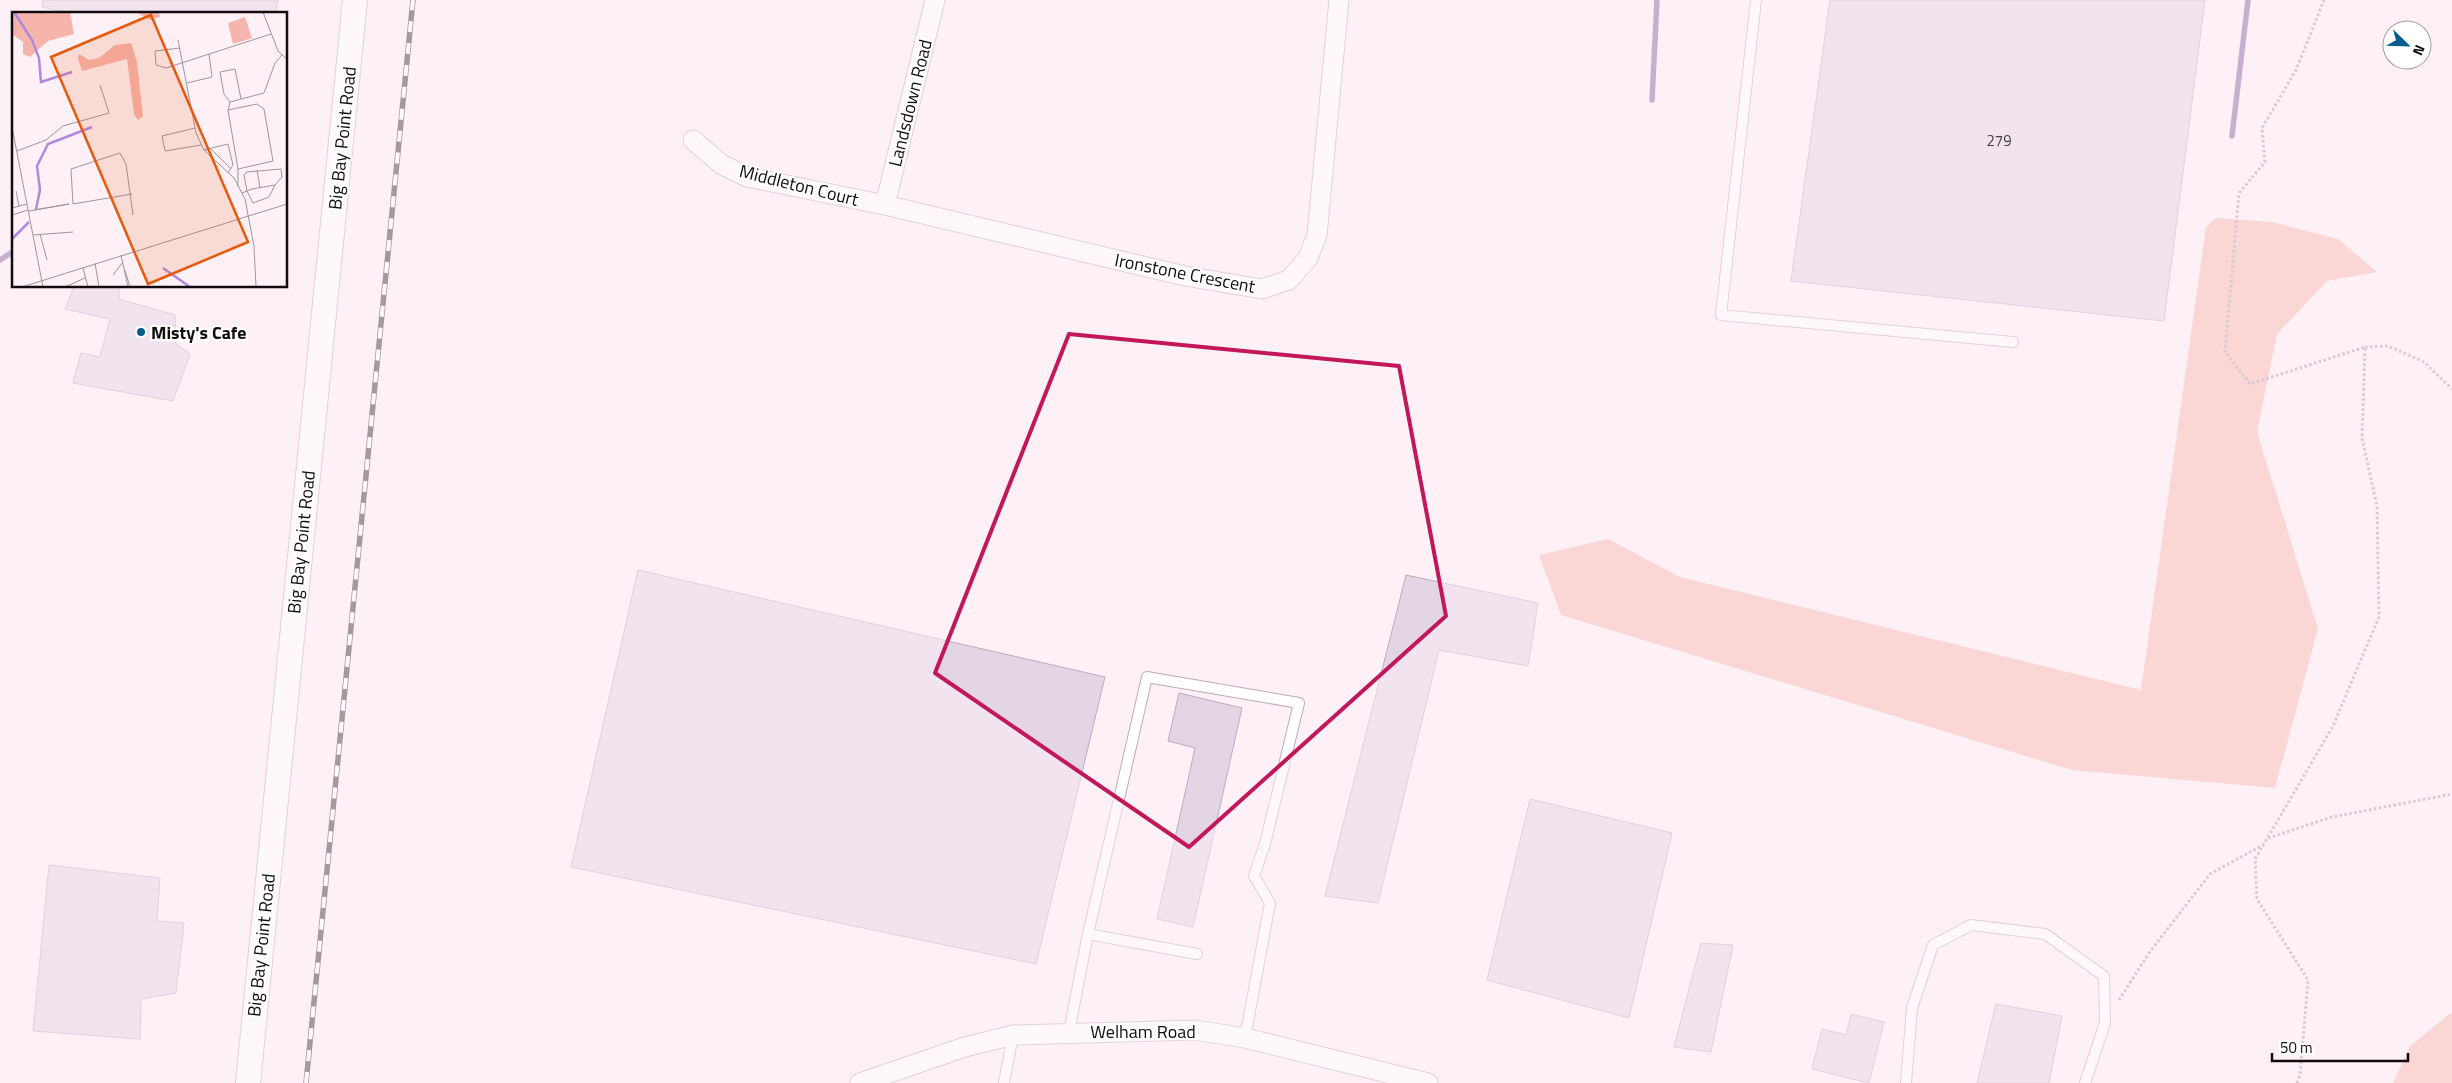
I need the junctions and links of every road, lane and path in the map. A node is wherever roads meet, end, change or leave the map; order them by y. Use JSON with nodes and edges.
{"nodes":[{"id":1,"x":355,"y":0,"type":"edge"},
{"id":2,"x":936,"y":0,"type":"edge"},
{"id":3,"x":1339,"y":0,"type":"edge"},
{"id":4,"x":1756,"y":0,"type":"edge"},
{"id":5,"x":2324,"y":0,"type":"edge"},
{"id":6,"x":693,"y":140,"type":"dead end"},
{"id":7,"x":885,"y":205,"type":"junction"},
{"id":8,"x":2013,"y":342,"type":"dead end"},
{"id":9,"x":2365,"y":347,"type":"junction"},
{"id":10,"x":2452,"y":389,"type":"edge"},
{"id":11,"x":2452,"y":794,"type":"edge"},
{"id":12,"x":2267,"y":838,"type":"junction"},
{"id":13,"x":2264,"y":844,"type":"junction"},
{"id":14,"x":1088,"y":934,"type":"junction"},
{"id":15,"x":1197,"y":954,"type":"dead end"},
{"id":16,"x":2105,"y":1023,"type":"junction"},
{"id":17,"x":1068,"y":1032,"type":"junction"},
{"id":18,"x":1013,"y":1035,"type":"junction"},
{"id":19,"x":1246,"y":1038,"type":"junction"},
{"id":20,"x":248,"y":1083,"type":"edge"},
{"id":21,"x":860,"y":1083,"type":"edge"},
{"id":22,"x":1004,"y":1083,"type":"edge"},
{"id":23,"x":1428,"y":1083,"type":"edge"},
{"id":24,"x":1906,"y":1083,"type":"edge"},
{"id":25,"x":2085,"y":1083,"type":"edge"},
{"id":26,"x":2297,"y":1083,"type":"edge"}],
"edges":[{"from":1,"to":20,"type":"street","name":"Big Bay Point Road"},
{"from":2,"to":7,"type":"street","name":"Landsdown Road"},
{"from":3,"to":7,"type":"street","name":"Ironstone Crescent"},
{"from":4,"to":8,"type":"lane"},
{"from":5,"to":9,"type":"path"},
{"from":6,"to":7,"type":"street","name":"Middleton Court"},
{"from":9,"to":10,"type":"path"},
{"from":9,"to":12,"type":"path"},
{"from":11,"to":12,"type":"path"},
{"from":12,"to":13,"type":"path"},
{"from":13,"to":16,"type":"path"},
{"from":13,"to":26,"type":"path"},
{"from":14,"to":15,"type":"lane"},
{"from":14,"to":17,"type":"lane"},
{"from":14,"to":19,"type":"lane"},
{"from":16,"to":24,"type":"lane"},
{"from":16,"to":25,"type":"lane"},
{"from":17,"to":18,"type":"street","name":"Welham Road"},
{"from":17,"to":19,"type":"street","name":"Welham Road"},
{"from":18,"to":21,"type":"street","name":"Welham Road"},
{"from":18,"to":22,"type":"lane"},
{"from":19,"to":23,"type":"street","name":"Welham Road"}]}
